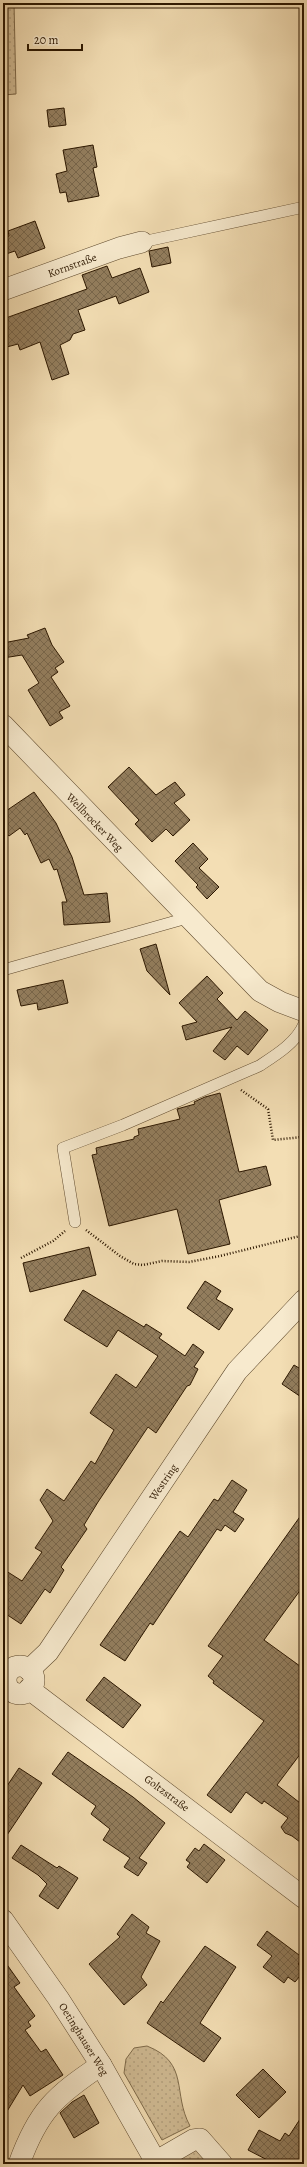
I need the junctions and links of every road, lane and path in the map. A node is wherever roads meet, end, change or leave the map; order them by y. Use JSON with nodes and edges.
{"nodes":[{"id":1,"x":304,"y":207,"type":"edge"},
{"id":2,"x":142,"y":242,"type":"joint"},
{"id":3,"x":3,"y":290,"type":"edge"},
{"id":4,"x":3,"y":725,"type":"edge"},
{"id":5,"x":187,"y":918,"type":"junction"},
{"id":6,"x":3,"y":970,"type":"edge"},
{"id":7,"x":304,"y":1011,"type":"edge"},
{"id":8,"x":304,"y":1024,"type":"edge"},
{"id":9,"x":234,"y":1078,"type":"junction"},
{"id":10,"x":302,"y":1137,"type":"dead end"},
{"id":11,"x":75,"y":1222,"type":"junction"},
{"id":12,"x":304,"y":1235,"type":"edge"},
{"id":13,"x":21,"y":1258,"type":"dead end"},
{"id":14,"x":304,"y":1300,"type":"edge"},
{"id":15,"x":14,"y":1682,"type":"edge"},
{"id":16,"x":304,"y":1898,"type":"edge"},
{"id":17,"x":3,"y":1920,"type":"edge"},
{"id":18,"x":101,"y":2065,"type":"junction"},
{"id":19,"x":156,"y":2163,"type":"edge"},
{"id":20,"x":19,"y":2164,"type":"edge"},
{"id":21,"x":222,"y":2164,"type":"edge"}],
"edges":[{"from":1,"to":2,"type":"lane"},
{"from":2,"to":3,"type":"street","name":"Kornstraße"},
{"from":4,"to":5,"type":"street","name":"Wellbrocker Weg"},
{"from":5,"to":6,"type":"lane"},
{"from":5,"to":7,"type":"street","name":"Wellbrocker Weg"},
{"from":8,"to":9,"type":"lane"},
{"from":9,"to":10,"type":"path"},
{"from":9,"to":11,"type":"lane"},
{"from":11,"to":12,"type":"path"},
{"from":11,"to":13,"type":"path"},
{"from":14,"to":15,"type":"street","name":"Westring"},
{"from":15,"to":16,"type":"street","name":"Goltzstraße"},
{"from":17,"to":18,"type":"street","name":"Oetinghauser Weg"},
{"from":18,"to":19,"type":"street","name":"Oetinghauser Weg"},
{"from":18,"to":20,"type":"street"},
{"from":19,"to":21,"type":"street"}]}
